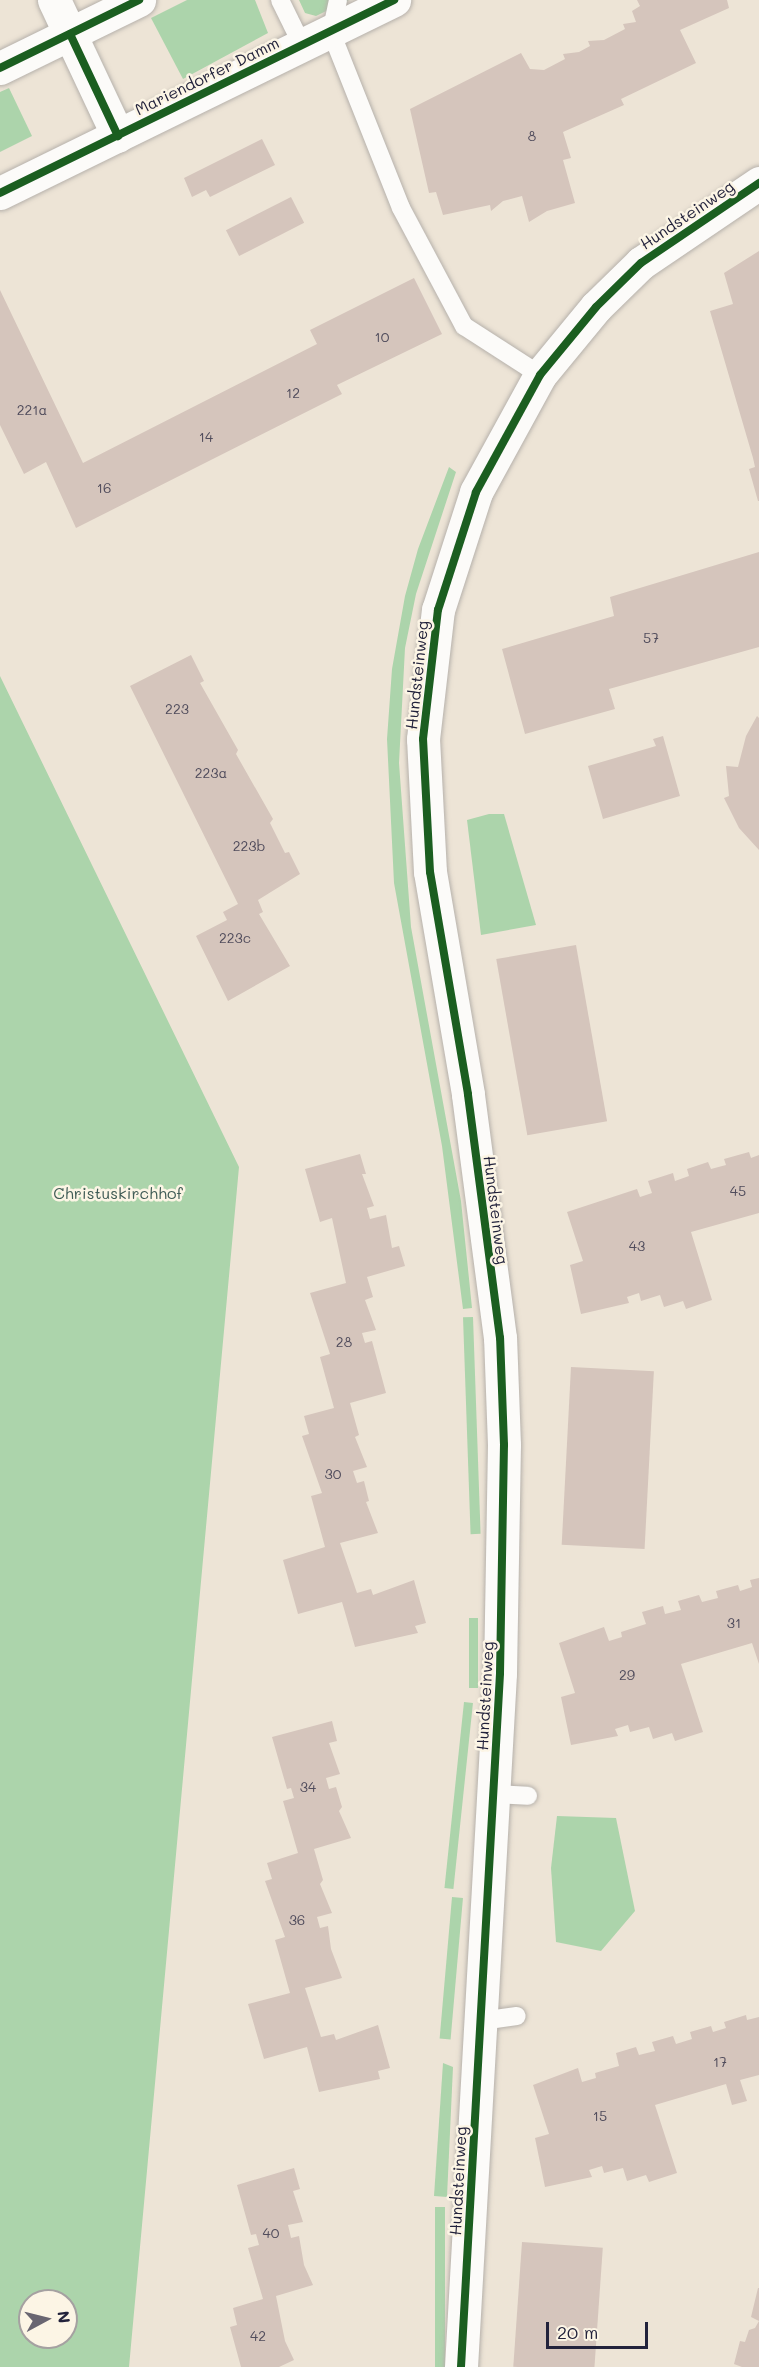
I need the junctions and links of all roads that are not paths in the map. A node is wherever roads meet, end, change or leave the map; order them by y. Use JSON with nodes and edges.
{"nodes":[{"id":1,"x":54,"y":0,"type":"edge"},
{"id":2,"x":139,"y":0,"type":"edge"},
{"id":3,"x":280,"y":0,"type":"edge"},
{"id":4,"x":338,"y":0,"type":"edge"},
{"id":5,"x":394,"y":0,"type":"edge"},
{"id":6,"x":70,"y":34,"type":"junction"},
{"id":7,"x":316,"y":38,"type":"junction"},
{"id":8,"x":0,"y":68,"type":"edge"},
{"id":9,"x":118,"y":136,"type":"junction"},
{"id":10,"x":759,"y":183,"type":"edge"},
{"id":11,"x":0,"y":193,"type":"edge"},
{"id":12,"x":540,"y":375,"type":"junction"},
{"id":13,"x":494,"y":1794,"type":"junction"},
{"id":14,"x":528,"y":1796,"type":"dead end"},
{"id":15,"x":517,"y":2016,"type":"dead end"},
{"id":16,"x":481,"y":2021,"type":"junction"},
{"id":17,"x":461,"y":2367,"type":"edge"}],
"edges":[{"from":1,"to":6,"type":"street"},
{"from":2,"to":6,"type":"street"},
{"from":3,"to":7,"type":"lane"},
{"from":4,"to":7,"type":"lane"},
{"from":5,"to":7,"type":"street","name":"Mariendorfer Damm"},
{"from":6,"to":8,"type":"street"},
{"from":6,"to":9,"type":"street"},
{"from":7,"to":9,"type":"street","name":"Mariendorfer Damm"},
{"from":7,"to":12,"type":"lane"},
{"from":9,"to":11,"type":"street","name":"Mariendorfer Damm"},
{"from":10,"to":12,"type":"street","name":"Hundsteinweg"},
{"from":12,"to":13,"type":"street","name":"Hundsteinweg"},
{"from":13,"to":14,"type":"lane"},
{"from":13,"to":16,"type":"street","name":"Hundsteinweg"},
{"from":15,"to":16,"type":"lane"},
{"from":16,"to":17,"type":"street","name":"Hundsteinweg"}]}
